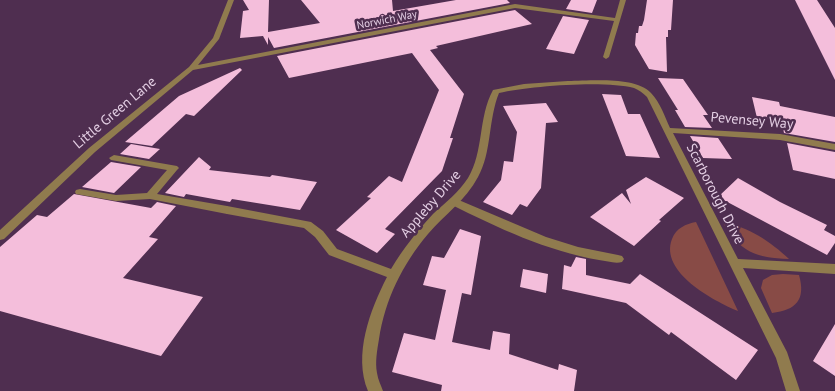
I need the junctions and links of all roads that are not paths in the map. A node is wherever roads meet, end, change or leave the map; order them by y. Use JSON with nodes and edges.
{"nodes":[{"id":1,"x":231,"y":0,"type":"edge"},
{"id":2,"x":623,"y":0,"type":"edge"},
{"id":3,"x":617,"y":20,"type":"junction"},
{"id":4,"x":606,"y":57,"type":"dead end"},
{"id":5,"x":191,"y":68,"type":"junction"},
{"id":6,"x":559,"y":85,"type":"joint"},
{"id":7,"x":666,"y":130,"type":"junction"},
{"id":8,"x":835,"y":147,"type":"edge"},
{"id":9,"x":114,"y":158,"type":"dead end"},
{"id":10,"x":80,"y":192,"type":"dead end"},
{"id":11,"x":150,"y":196,"type":"junction"},
{"id":12,"x":454,"y":202,"type":"junction"},
{"id":13,"x":0,"y":236,"type":"edge"},
{"id":14,"x":618,"y":259,"type":"dead end"},
{"id":15,"x":735,"y":263,"type":"junction"},
{"id":16,"x":835,"y":269,"type":"edge"},
{"id":17,"x":392,"y":274,"type":"junction"},
{"id":18,"x":376,"y":391,"type":"edge"},
{"id":19,"x":793,"y":391,"type":"edge"}],
"edges":[{"from":1,"to":5,"type":"street","name":"Little Green Lane"},
{"from":2,"to":3,"type":"street"},
{"from":3,"to":4,"type":"street"},
{"from":3,"to":5,"type":"street","name":"Norwich Way"},
{"from":5,"to":13,"type":"street","name":"Little Green Lane"},
{"from":6,"to":7,"type":"street","name":"Scarborough Drive"},
{"from":6,"to":12,"type":"street","name":"Appleby Drive"},
{"from":7,"to":8,"type":"street","name":"Pevensey Way"},
{"from":7,"to":15,"type":"street","name":"Scarborough Drive"},
{"from":9,"to":11,"type":"street"},
{"from":10,"to":11,"type":"street"},
{"from":11,"to":17,"type":"street"},
{"from":12,"to":14,"type":"street"},
{"from":12,"to":17,"type":"street","name":"Appleby Drive"},
{"from":15,"to":16,"type":"street"},
{"from":15,"to":19,"type":"street","name":"Scarborough Drive"},
{"from":17,"to":18,"type":"street","name":"Appleby Drive"}]}
